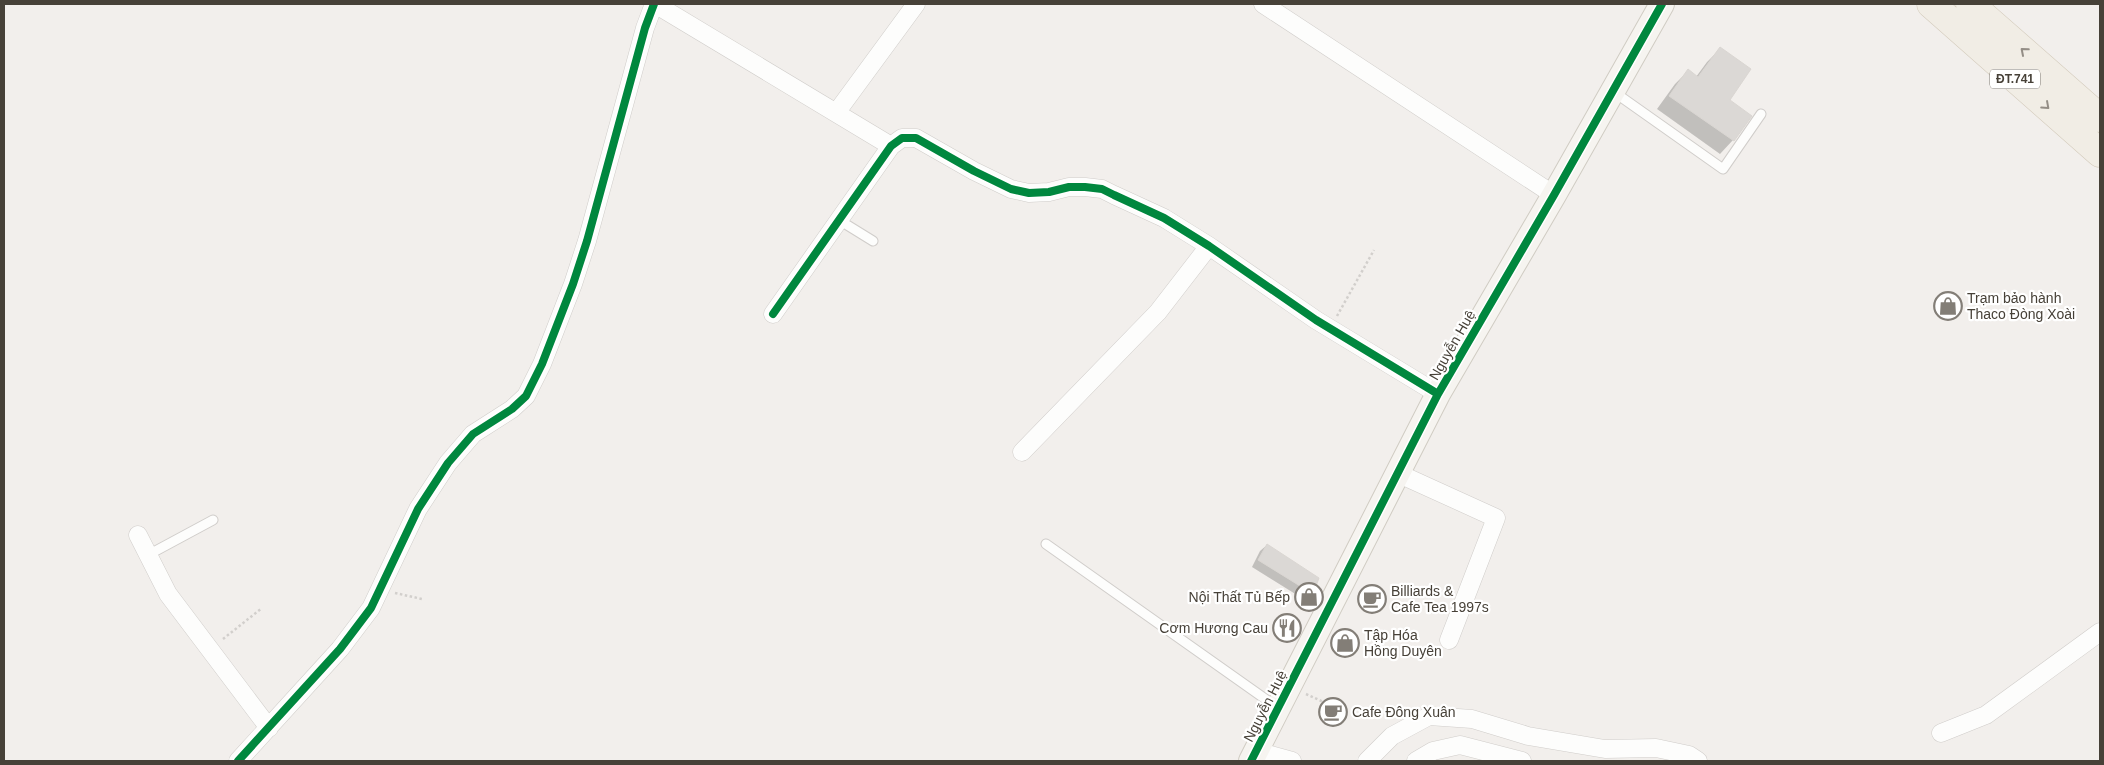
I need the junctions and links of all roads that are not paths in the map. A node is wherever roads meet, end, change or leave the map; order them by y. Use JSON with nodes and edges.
{"nodes":[{"id":1,"x":655,"y":4,"type":"edge"},
{"id":2,"x":1263,"y":4,"type":"edge"},
{"id":3,"x":1662,"y":4,"type":"edge"},
{"id":4,"x":1931,"y":4,"type":"edge"},
{"id":5,"x":911,"y":5,"type":"edge"},
{"id":6,"x":1976,"y":20,"type":"edge"},
{"id":7,"x":1613,"y":91,"type":"junction"},
{"id":8,"x":836,"y":113,"type":"junction"},
{"id":9,"x":1761,"y":114,"type":"dead end"},
{"id":10,"x":2099,"y":115,"type":"edge"},
{"id":11,"x":2078,"y":134,"type":"junction"},
{"id":12,"x":891,"y":146,"type":"junction"},
{"id":13,"x":2100,"y":153,"type":"edge"},
{"id":14,"x":1554,"y":195,"type":"junction"},
{"id":15,"x":839,"y":220,"type":"junction"},
{"id":16,"x":873,"y":241,"type":"dead end"},
{"id":17,"x":1209,"y":246,"type":"junction"},
{"id":18,"x":773,"y":314,"type":"dead end"},
{"id":19,"x":1438,"y":394,"type":"junction"},
{"id":20,"x":1022,"y":452,"type":"dead end"},
{"id":21,"x":1397,"y":473,"type":"junction"},
{"id":22,"x":213,"y":520,"type":"dead end"},
{"id":23,"x":138,"y":535,"type":"dead end"},
{"id":24,"x":1046,"y":544,"type":"dead end"},
{"id":25,"x":148,"y":555,"type":"junction"},
{"id":26,"x":2100,"y":632,"type":"edge"},
{"id":27,"x":1449,"y":640,"type":"dead end"},
{"id":28,"x":1278,"y":708,"type":"junction"},
{"id":29,"x":269,"y":728,"type":"junction"},
{"id":30,"x":1941,"y":733,"type":"dead end"},
{"id":31,"x":1254,"y":756,"type":"edge"},
{"id":32,"x":238,"y":761,"type":"edge"},
{"id":33,"x":1292,"y":761,"type":"edge"},
{"id":34,"x":1367,"y":761,"type":"edge"},
{"id":35,"x":1416,"y":761,"type":"edge"},
{"id":36,"x":1522,"y":761,"type":"edge"},
{"id":37,"x":1698,"y":761,"type":"edge"}],
"edges":[{"from":1,"to":8,"type":"street"},
{"from":1,"to":29,"type":"street"},
{"from":2,"to":14,"type":"street"},
{"from":3,"to":7,"type":"street","name":"Nguyễn Huệ"},
{"from":4,"to":6,"type":"main road","number":"ĐT.741"},
{"from":5,"to":8,"type":"street"},
{"from":10,"to":6,"type":"main road","number":"ĐT.741","one_way":true},
{"from":6,"to":11,"type":"main road","number":"ĐT.741","one_way":true},
{"from":7,"to":9,"type":"lane"},
{"from":7,"to":14,"type":"street","name":"Nguyễn Huệ"},
{"from":8,"to":12,"type":"street"},
{"from":10,"to":11,"type":"street"},
{"from":11,"to":13,"type":"main road","number":"ĐT.741"},
{"from":12,"to":15,"type":"street"},
{"from":12,"to":17,"type":"street"},
{"from":14,"to":19,"type":"street","name":"Nguyễn Huệ"},
{"from":15,"to":16,"type":"lane"},
{"from":15,"to":18,"type":"street"},
{"from":17,"to":19,"type":"street"},
{"from":17,"to":20,"type":"street"},
{"from":19,"to":21,"type":"street","name":"Nguyễn Huệ"},
{"from":21,"to":27,"type":"street"},
{"from":21,"to":28,"type":"street","name":"Nguyễn Huệ"},
{"from":22,"to":25,"type":"lane"},
{"from":23,"to":25,"type":"street"},
{"from":24,"to":28,"type":"lane"},
{"from":25,"to":29,"type":"street"},
{"from":26,"to":30,"type":"street"},
{"from":28,"to":31,"type":"street","name":"Nguyễn Huệ"},
{"from":29,"to":32,"type":"street"},
{"from":31,"to":33,"type":"street"},
{"from":34,"to":37,"type":"street"},
{"from":35,"to":36,"type":"street"}]}
